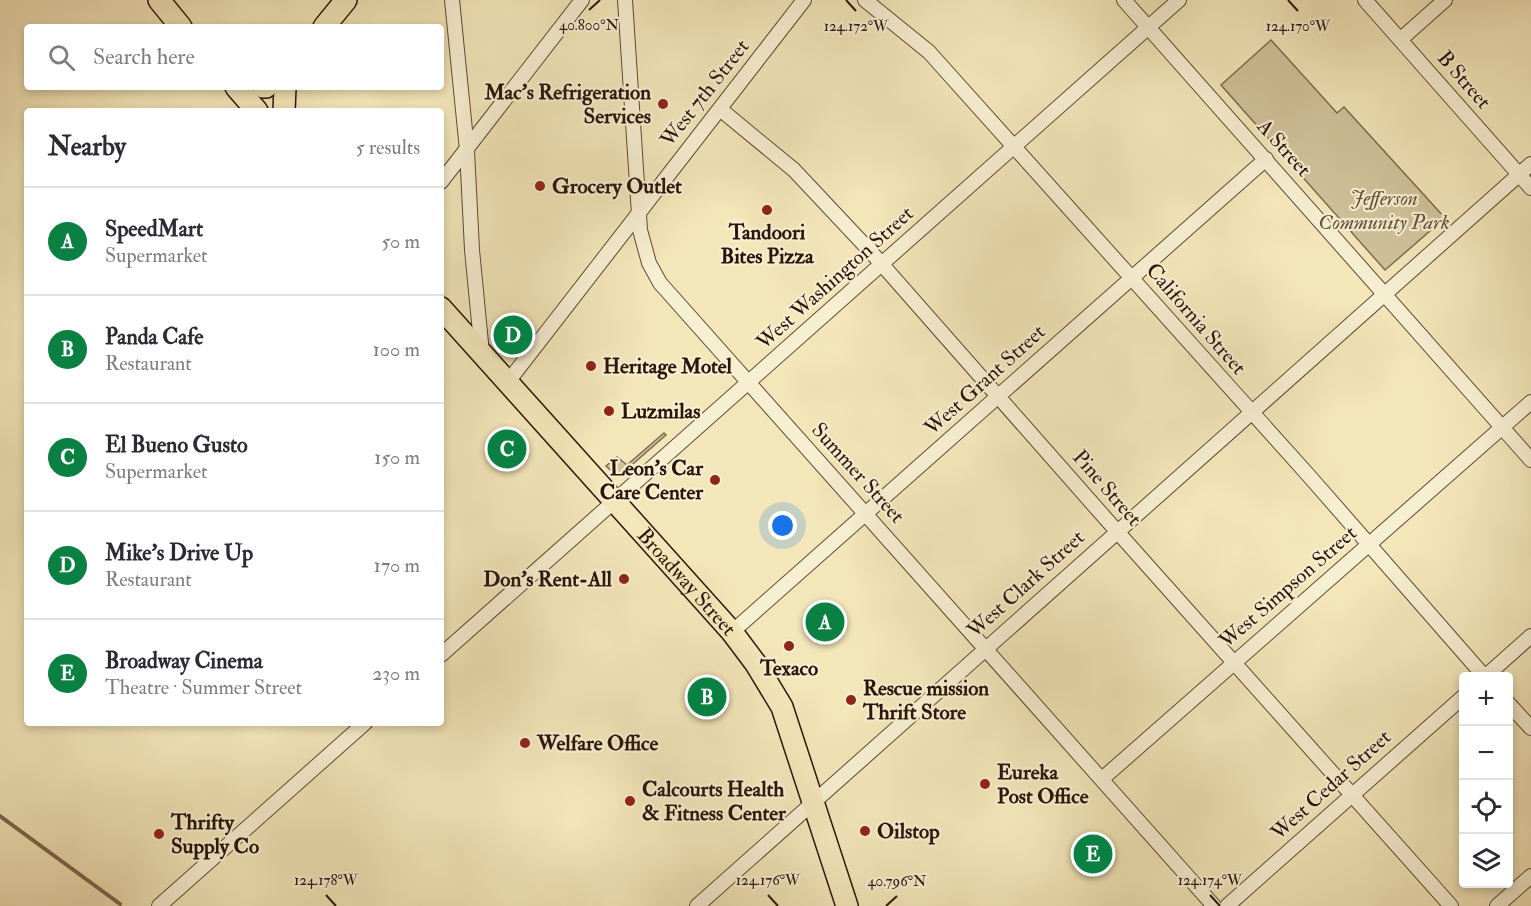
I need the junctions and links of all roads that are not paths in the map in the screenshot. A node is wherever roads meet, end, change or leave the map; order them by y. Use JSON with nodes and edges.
{"nodes":[{"id":1,"x":159,"y":0,"type":"edge"},
{"id":2,"x":346,"y":0,"type":"edge"},
{"id":3,"x":452,"y":0,"type":"edge"},
{"id":4,"x":582,"y":0,"type":"edge"},
{"id":5,"x":625,"y":0,"type":"edge"},
{"id":6,"x":804,"y":0,"type":"edge"},
{"id":7,"x":865,"y":0,"type":"edge"},
{"id":8,"x":1124,"y":0,"type":"edge"},
{"id":9,"x":1179,"y":0,"type":"edge"},
{"id":10,"x":1365,"y":0,"type":"edge"},
{"id":11,"x":1445,"y":0,"type":"edge"},
{"id":12,"x":179,"y":24,"type":"edge"},
{"id":13,"x":326,"y":24,"type":"edge"},
{"id":14,"x":1149,"y":26,"type":"junction"},
{"id":15,"x":1401,"y":39,"type":"junction"},
{"id":16,"x":239,"y":90,"type":"edge"},
{"id":17,"x":285,"y":90,"type":"edge"},
{"id":18,"x":254,"y":108,"type":"edge"},
{"id":19,"x":284,"y":108,"type":"edge"},
{"id":20,"x":720,"y":110,"type":"junction"},
{"id":21,"x":1014,"y":146,"type":"junction"},
{"id":22,"x":467,"y":150,"type":"junction"},
{"id":23,"x":1266,"y":159,"type":"junction"},
{"id":24,"x":1531,"y":164,"type":"edge"},
{"id":25,"x":1519,"y":175,"type":"junction"},
{"id":26,"x":444,"y":178,"type":"edge"},
{"id":27,"x":1531,"y":188,"type":"edge"},
{"id":28,"x":639,"y":212,"type":"junction"},
{"id":29,"x":882,"y":264,"type":"junction"},
{"id":30,"x":1132,"y":278,"type":"junction"},
{"id":31,"x":1384,"y":294,"type":"junction"},
{"id":32,"x":444,"y":311,"type":"edge"},
{"id":33,"x":483,"y":355,"type":"junction"},
{"id":34,"x":507,"y":383,"type":"junction"},
{"id":35,"x":748,"y":383,"type":"junction"},
{"id":36,"x":997,"y":397,"type":"junction"},
{"id":37,"x":1531,"y":402,"type":"edge"},
{"id":38,"x":1250,"y":413,"type":"junction"},
{"id":39,"x":1503,"y":427,"type":"junction"},
{"id":40,"x":1531,"y":460,"type":"edge"},
{"id":41,"x":614,"y":502,"type":"junction"},
{"id":42,"x":866,"y":514,"type":"junction"},
{"id":43,"x":1117,"y":531,"type":"junction"},
{"id":44,"x":1369,"y":544,"type":"junction"},
{"id":45,"x":732,"y":632,"type":"junction"},
{"id":46,"x":1531,"y":636,"type":"edge"},
{"id":47,"x":986,"y":648,"type":"junction"},
{"id":48,"x":444,"y":652,"type":"edge"},
{"id":49,"x":1235,"y":663,"type":"junction"},
{"id":50,"x":1481,"y":672,"type":"edge"},
{"id":51,"x":1490,"y":672,"type":"edge"},
{"id":52,"x":1459,"y":700,"type":"edge"},
{"id":53,"x":1513,"y":708,"type":"edge"},
{"id":54,"x":362,"y":726,"type":"edge"},
{"id":55,"x":1531,"y":728,"type":"edge"},
{"id":56,"x":1102,"y":780,"type":"junction"},
{"id":57,"x":1352,"y":795,"type":"junction"},
{"id":58,"x":814,"y":802,"type":"junction"},
{"id":59,"x":1531,"y":876,"type":"edge"},
{"id":60,"x":159,"y":906,"type":"edge"},
{"id":61,"x":697,"y":906,"type":"edge"},
{"id":62,"x":847,"y":906,"type":"edge"},
{"id":63,"x":1214,"y":906,"type":"edge"},
{"id":64,"x":1227,"y":906,"type":"edge"},
{"id":65,"x":1451,"y":906,"type":"edge"},
{"id":66,"x":1497,"y":906,"type":"edge"}],
"edges":[{"from":1,"to":12,"type":"highway"},
{"from":2,"to":13,"type":"highway"},
{"from":3,"to":22,"type":"street"},
{"from":4,"to":22,"type":"street"},
{"from":5,"to":28,"type":"street","name":"Summer Street"},
{"from":6,"to":20,"type":"street","name":"West 7th Street"},
{"from":7,"to":21,"type":"street","name":"California Street"},
{"from":8,"to":14,"type":"street","name":"A Street"},
{"from":9,"to":14,"type":"street","name":"West Washington Street"},
{"from":10,"to":15,"type":"street","name":"B Street"},
{"from":11,"to":15,"type":"street"},
{"from":14,"to":21,"type":"street","name":"West Washington Street"},
{"from":14,"to":23,"type":"street","name":"A Street"},
{"from":15,"to":25,"type":"street","name":"B Street"},
{"from":16,"to":18,"type":"highway"},
{"from":17,"to":19,"type":"highway"},
{"from":20,"to":28,"type":"street","name":"West 7th Street"},
{"from":20,"to":29,"type":"street","name":"Pine Street"},
{"from":21,"to":29,"type":"street","name":"West Washington Street"},
{"from":21,"to":30,"type":"street","name":"California Street"},
{"from":22,"to":26,"type":"street"},
{"from":22,"to":33,"type":"street"},
{"from":23,"to":30,"type":"street","name":"West Grant Street"},
{"from":23,"to":31,"type":"street","name":"A Street"},
{"from":24,"to":25,"type":"street","name":"West Clark Street"},
{"from":25,"to":27,"type":"street","name":"B Street"},
{"from":25,"to":31,"type":"street","name":"West Clark Street"},
{"from":28,"to":34,"type":"street","name":"West 7th Street"},
{"from":28,"to":35,"type":"street","name":"Summer Street"},
{"from":29,"to":35,"type":"street","name":"West Washington Street"},
{"from":29,"to":36,"type":"street","name":"Pine Street"},
{"from":30,"to":36,"type":"street","name":"West Grant Street"},
{"from":30,"to":38,"type":"street","name":"California Street"},
{"from":31,"to":38,"type":"street","name":"West Clark Street"},
{"from":31,"to":39,"type":"street","name":"A Street"},
{"from":32,"to":33,"type":"highway","name":"Broadway Street"},
{"from":33,"to":34,"type":"highway","name":"Broadway Street"},
{"from":34,"to":41,"type":"highway","name":"Broadway Street"},
{"from":35,"to":41,"type":"street","name":"West Washington Street"},
{"from":35,"to":42,"type":"street","name":"Summer Street"},
{"from":36,"to":42,"type":"street","name":"West Grant Street"},
{"from":36,"to":43,"type":"street","name":"Pine Street"},
{"from":37,"to":39,"type":"street","name":"West Simpson Street"},
{"from":38,"to":43,"type":"street","name":"West Clark Street"},
{"from":38,"to":44,"type":"street","name":"California Street"},
{"from":39,"to":40,"type":"street","name":"A Street"},
{"from":39,"to":44,"type":"street","name":"West Simpson Street"},
{"from":41,"to":45,"type":"highway","name":"Broadway Street"},
{"from":41,"to":48,"type":"street","name":"West Washington Street"},
{"from":42,"to":45,"type":"street","name":"West Grant Street"},
{"from":42,"to":47,"type":"street","name":"Summer Street"},
{"from":43,"to":47,"type":"street","name":"West Clark Street"},
{"from":43,"to":49,"type":"street","name":"Pine Street"},
{"from":44,"to":49,"type":"street","name":"West Simpson Street"},
{"from":44,"to":50,"type":"street","name":"California Street"},
{"from":45,"to":58,"type":"highway","name":"Broadway Street"},
{"from":46,"to":51,"type":"street"},
{"from":47,"to":56,"type":"street","name":"Summer Street"},
{"from":47,"to":58,"type":"street","name":"West Clark Street"},
{"from":49,"to":56,"type":"street","name":"West Simpson Street"},
{"from":49,"to":57,"type":"street","name":"Pine Street"},
{"from":52,"to":57,"type":"street","name":"West Cedar Street"},
{"from":53,"to":55,"type":"street"},
{"from":54,"to":60,"type":"street"},
{"from":56,"to":63,"type":"street","name":"Summer Street"},
{"from":57,"to":64,"type":"street","name":"West Cedar Street"},
{"from":57,"to":65,"type":"street","name":"Pine Street"},
{"from":58,"to":61,"type":"street","name":"West Clark Street"},
{"from":58,"to":62,"type":"highway","name":"Broadway Street"},
{"from":59,"to":66,"type":"street"}]}
